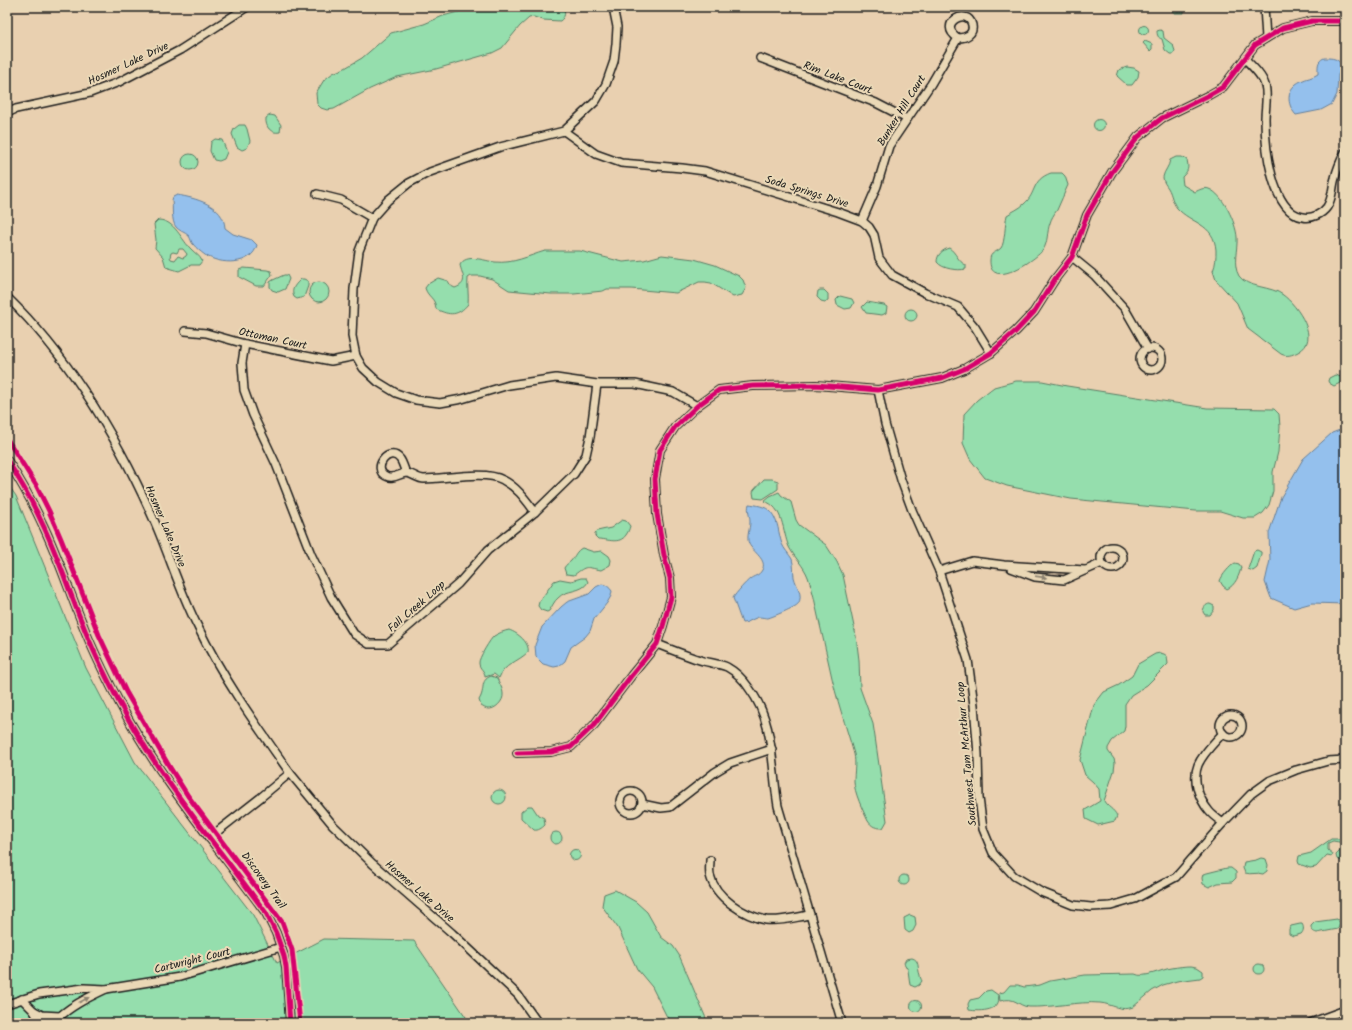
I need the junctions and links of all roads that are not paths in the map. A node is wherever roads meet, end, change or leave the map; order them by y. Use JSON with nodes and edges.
{"nodes":[{"id":1,"x":246,"y":7,"type":"edge"},
{"id":2,"x":613,"y":7,"type":"edge"},
{"id":3,"x":1264,"y":7,"type":"edge"},
{"id":4,"x":1345,"y":21,"type":"edge"},
{"id":5,"x":958,"y":38,"type":"dead end"},
{"id":6,"x":1266,"y":38,"type":"junction"},
{"id":7,"x":760,"y":58,"type":"dead end"},
{"id":8,"x":1245,"y":59,"type":"junction"},
{"id":9,"x":7,"y":113,"type":"edge"},
{"id":10,"x":907,"y":119,"type":"junction"},
{"id":11,"x":564,"y":131,"type":"junction"},
{"id":12,"x":1345,"y":152,"type":"edge"},
{"id":13,"x":317,"y":194,"type":"dead end"},
{"id":14,"x":372,"y":218,"type":"junction"},
{"id":15,"x":862,"y":221,"type":"junction"},
{"id":16,"x":1072,"y":257,"type":"junction"},
{"id":17,"x":7,"y":297,"type":"edge"},
{"id":18,"x":185,"y":331,"type":"dead end"},
{"id":19,"x":245,"y":344,"type":"junction"},
{"id":20,"x":1148,"y":349,"type":"dead end"},
{"id":21,"x":991,"y":352,"type":"junction"},
{"id":22,"x":356,"y":356,"type":"junction"},
{"id":23,"x":597,"y":384,"type":"junction"},
{"id":24,"x":878,"y":390,"type":"junction"},
{"id":25,"x":697,"y":406,"type":"junction"},
{"id":26,"x":7,"y":460,"type":"edge"},
{"id":27,"x":406,"y":473,"type":"dead end"},
{"id":28,"x":535,"y":512,"type":"junction"},
{"id":29,"x":1102,"y":563,"type":"dead end"},
{"id":30,"x":1004,"y":565,"type":"junction"},
{"id":31,"x":1085,"y":570,"type":"junction"},
{"id":32,"x":939,"y":571,"type":"junction"},
{"id":33,"x":657,"y":644,"type":"junction"},
{"id":34,"x":1223,"y":734,"type":"dead end"},
{"id":35,"x":772,"y":749,"type":"junction"},
{"id":36,"x":517,"y":753,"type":"dead end"},
{"id":37,"x":1345,"y":760,"type":"edge"},
{"id":38,"x":290,"y":773,"type":"junction"},
{"id":39,"x":642,"y":804,"type":"dead end"},
{"id":40,"x":1223,"y":823,"type":"junction"},
{"id":41,"x":209,"y":838,"type":"junction"},
{"id":42,"x":710,"y":860,"type":"dead end"},
{"id":43,"x":810,"y":914,"type":"junction"},
{"id":44,"x":281,"y":947,"type":"junction"},
{"id":45,"x":106,"y":989,"type":"junction"},
{"id":46,"x":22,"y":999,"type":"junction"},
{"id":47,"x":7,"y":1004,"type":"edge"},
{"id":48,"x":1345,"y":1010,"type":"edge"},
{"id":49,"x":34,"y":1011,"type":"junction"},
{"id":50,"x":60,"y":1016,"type":"junction"},
{"id":51,"x":40,"y":1023,"type":"edge"},
{"id":52,"x":53,"y":1023,"type":"edge"},
{"id":53,"x":290,"y":1023,"type":"edge"},
{"id":54,"x":538,"y":1023,"type":"edge"},
{"id":55,"x":842,"y":1023,"type":"edge"},
{"id":56,"x":1310,"y":1023,"type":"edge"}],
"edges":[{"from":1,"to":9,"type":"street","name":"Hosmer Lake Drive"},
{"from":2,"to":11,"type":"street"},
{"from":3,"to":6,"type":"street"},
{"from":4,"to":6,"type":"street"},
{"from":5,"to":10,"type":"street","name":"Bunker Hill Court"},
{"from":6,"to":8,"type":"street"},
{"from":7,"to":10,"type":"street","name":"Rim Lake Court"},
{"from":8,"to":12,"type":"street"},
{"from":8,"to":16,"type":"street"},
{"from":10,"to":15,"type":"street","name":"Bunker Hill Court"},
{"from":11,"to":14,"type":"street"},
{"from":11,"to":15,"type":"street","name":"Soda Springs Drive"},
{"from":13,"to":14,"type":"street"},
{"from":14,"to":22,"type":"street"},
{"from":15,"to":21,"type":"street"},
{"from":16,"to":20,"type":"street"},
{"from":16,"to":21,"type":"street"},
{"from":17,"to":38,"type":"street","name":"Hosmer Lake Drive"},
{"from":18,"to":19,"type":"street","name":"Ottoman Court"},
{"from":19,"to":22,"type":"street","name":"Ottoman Court"},
{"from":19,"to":28,"type":"street","name":"Fall Creek Loop"},
{"from":21,"to":24,"type":"street"},
{"from":22,"to":23,"type":"street"},
{"from":23,"to":25,"type":"street"},
{"from":23,"to":28,"type":"street","name":"Fall Creek Loop"},
{"from":24,"to":25,"type":"street"},
{"from":24,"to":32,"type":"street","name":"Southwest Tam McArthur Loop"},
{"from":25,"to":33,"type":"street"},
{"from":26,"to":41,"type":"street"},
{"from":27,"to":28,"type":"street"},
{"from":29,"to":31,"type":"street"},
{"from":30,"to":31,"type":"street"},
{"from":30,"to":31,"type":"street","one_way":true},
{"from":30,"to":32,"type":"street"},
{"from":32,"to":40,"type":"street","name":"Southwest Tam McArthur Loop"},
{"from":33,"to":35,"type":"street"},
{"from":33,"to":36,"type":"street"},
{"from":34,"to":40,"type":"street"},
{"from":35,"to":39,"type":"street"},
{"from":35,"to":43,"type":"street"},
{"from":37,"to":40,"type":"street","name":"Southwest Tam McArthur Loop"},
{"from":38,"to":41,"type":"street"},
{"from":38,"to":54,"type":"street","name":"Hosmer Lake Drive"},
{"from":41,"to":44,"type":"street"},
{"from":42,"to":43,"type":"street"},
{"from":43,"to":55,"type":"street"},
{"from":44,"to":45,"type":"street","name":"Cartwright Court"},
{"from":44,"to":53,"type":"street"},
{"from":45,"to":46,"type":"street","name":"Cartwright Court"},
{"from":50,"to":45,"type":"street","name":"Cartwright Court","one_way":true},
{"from":46,"to":47,"type":"street","name":"Cartwright Court"},
{"from":46,"to":49,"type":"street"},
{"from":48,"to":56,"type":"street"},
{"from":49,"to":50,"type":"street"},
{"from":49,"to":51,"type":"street"},
{"from":50,"to":52,"type":"street","name":"Cartwright Court"}]}
